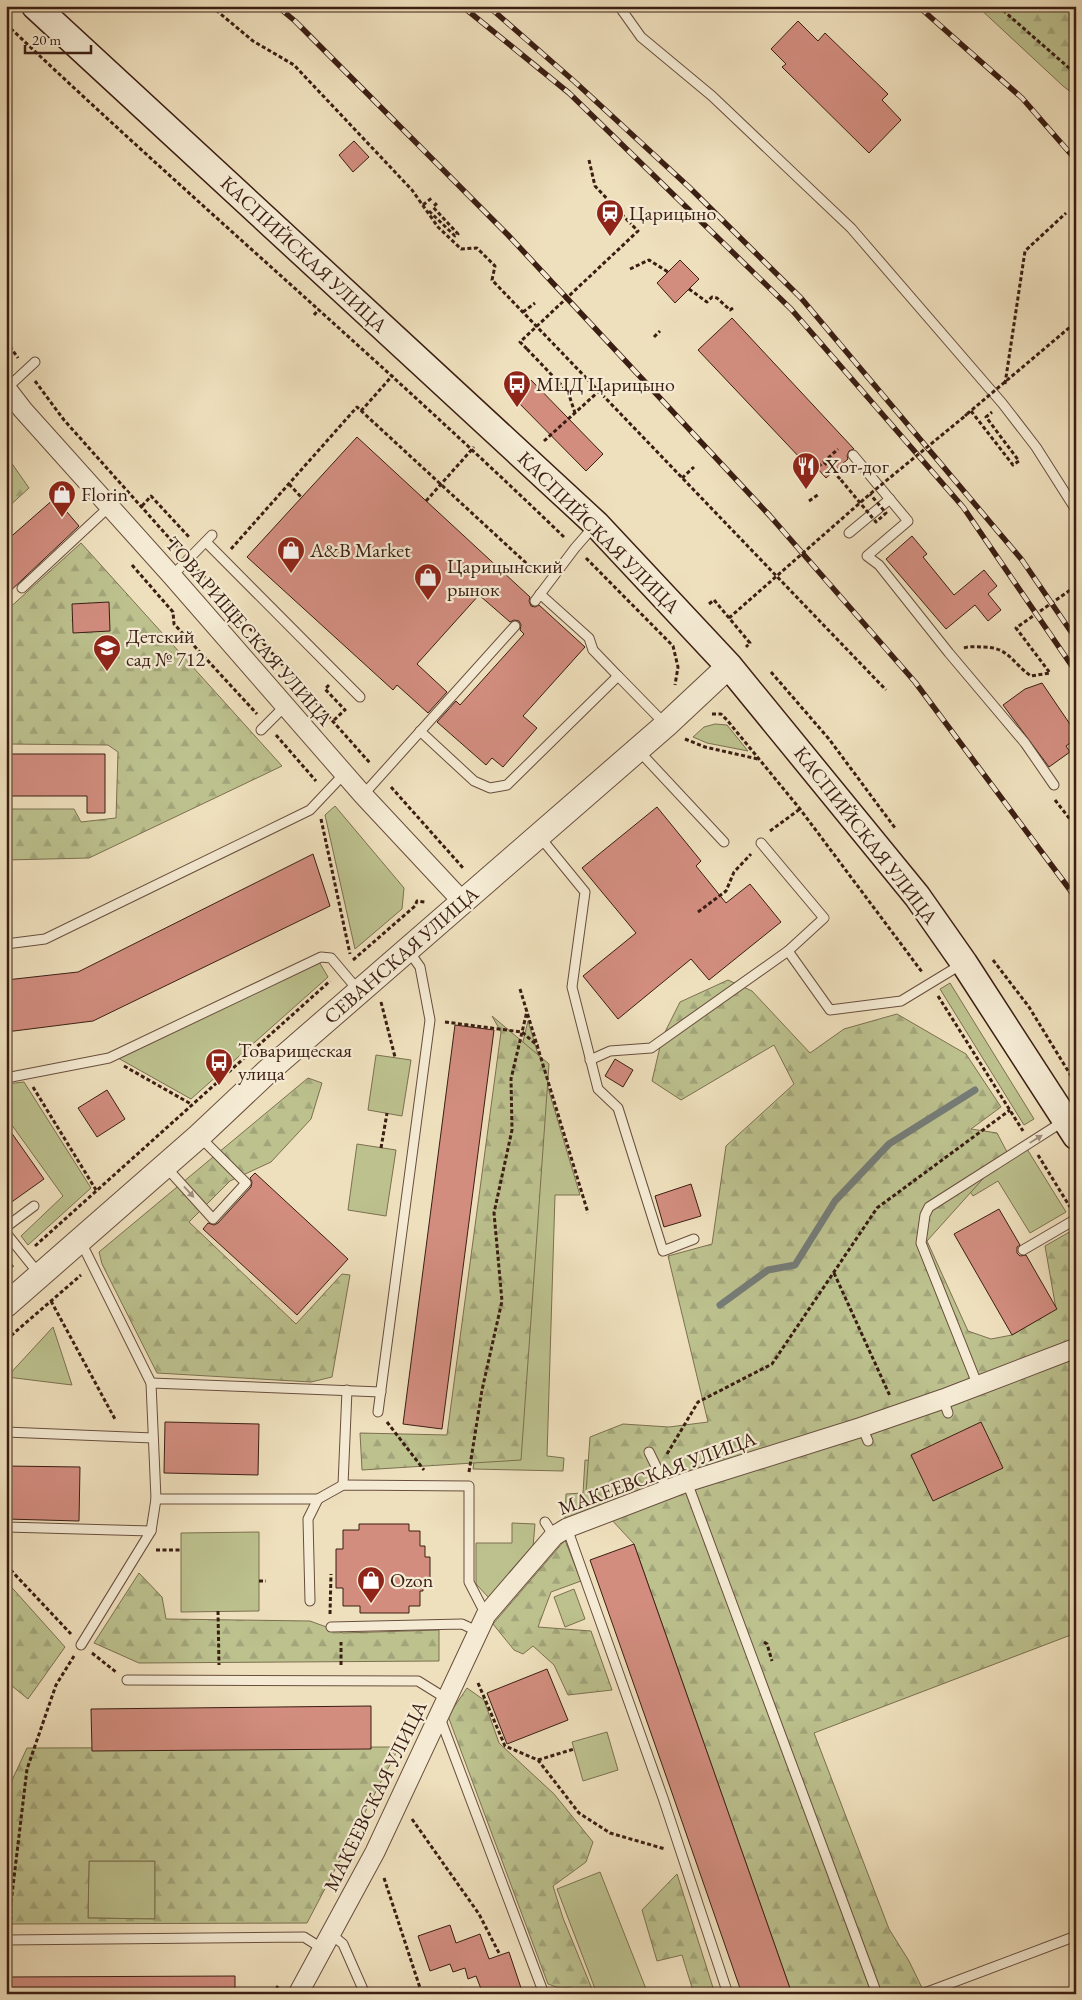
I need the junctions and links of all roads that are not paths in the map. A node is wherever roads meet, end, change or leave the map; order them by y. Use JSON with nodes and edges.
{"nodes":[{"id":1,"x":34,"y":6,"type":"edge"},
{"id":2,"x":619,"y":6,"type":"edge"},
{"id":3,"x":35,"y":362,"type":"dead end"},
{"id":4,"x":6,"y":388,"type":"edge"},
{"id":5,"x":853,"y":454,"type":"road end"},
{"id":6,"x":1073,"y":497,"type":"edge"},
{"id":7,"x":890,"y":499,"type":"junction"},
{"id":8,"x":109,"y":507,"type":"junction"},
{"id":9,"x":1076,"y":510,"type":"edge"},
{"id":10,"x":596,"y":524,"type":"junction"},
{"id":11,"x":849,"y":533,"type":"dead end"},
{"id":12,"x":172,"y":576,"type":"junction"},
{"id":13,"x":22,"y":588,"type":"dead end"},
{"id":14,"x":515,"y":626,"type":"dead end"},
{"id":15,"x":737,"y":656,"type":"junction"},
{"id":16,"x":618,"y":676,"type":"junction"},
{"id":17,"x":360,"y":697,"type":"dead end"},
{"id":18,"x":285,"y":706,"type":"junction"},
{"id":19,"x":263,"y":727,"type":"road end"},
{"id":20,"x":420,"y":731,"type":"junction"},
{"id":21,"x":674,"y":731,"type":"junction"},
{"id":22,"x":637,"y":749,"type":"junction"},
{"id":23,"x":344,"y":774,"type":"junction"},
{"id":24,"x":1054,"y":785,"type":"dead end"},
{"id":25,"x":363,"y":795,"type":"junction"},
{"id":26,"x":538,"y":835,"type":"junction"},
{"id":27,"x":724,"y":842,"type":"dead end"},
{"id":28,"x":761,"y":843,"type":"dead end"},
{"id":29,"x":462,"y":902,"type":"junction"},
{"id":30,"x":6,"y":944,"type":"edge"},
{"id":31,"x":408,"y":950,"type":"junction"},
{"id":32,"x":788,"y":951,"type":"junction"},
{"id":33,"x":964,"y":962,"type":"junction"},
{"id":34,"x":370,"y":996,"type":"junction"},
{"id":35,"x":590,"y":1060,"type":"junction"},
{"id":36,"x":6,"y":1078,"type":"edge"},
{"id":37,"x":1071,"y":1128,"type":"edge"},
{"id":38,"x":199,"y":1136,"type":"junction"},
{"id":39,"x":165,"y":1166,"type":"junction"},
{"id":40,"x":34,"y":1206,"type":"dead end"},
{"id":41,"x":1076,"y":1219,"type":"edge"},
{"id":42,"x":6,"y":1227,"type":"edge"},
{"id":43,"x":6,"y":1233,"type":"edge"},
{"id":44,"x":694,"y":1239,"type":"dead end"},
{"id":45,"x":80,"y":1240,"type":"junction"},
{"id":46,"x":1023,"y":1250,"type":"dead end"},
{"id":47,"x":40,"y":1275,"type":"junction"},
{"id":48,"x":6,"y":1305,"type":"edge"},
{"id":49,"x":1076,"y":1348,"type":"edge"},
{"id":50,"x":151,"y":1383,"type":"junction"},
{"id":51,"x":978,"y":1386,"type":"junction"},
{"id":52,"x":347,"y":1390,"type":"junction"},
{"id":53,"x":381,"y":1392,"type":"junction"},
{"id":54,"x":378,"y":1412,"type":"road end"},
{"id":55,"x":6,"y":1432,"type":"edge"},
{"id":56,"x":153,"y":1438,"type":"junction"},
{"id":57,"x":649,"y":1452,"type":"dead end"},
{"id":58,"x":686,"y":1482,"type":"junction"},
{"id":59,"x":343,"y":1485,"type":"junction"},
{"id":60,"x":667,"y":1489,"type":"junction"},
{"id":61,"x":156,"y":1499,"type":"junction"},
{"id":62,"x":318,"y":1499,"type":"junction"},
{"id":63,"x":6,"y":1527,"type":"edge"},
{"id":64,"x":555,"y":1528,"type":"junction"},
{"id":65,"x":151,"y":1531,"type":"junction"},
{"id":66,"x":116,"y":1567,"type":"dead end"},
{"id":67,"x":124,"y":1573,"type":"junction"},
{"id":68,"x":310,"y":1601,"type":"dead end"},
{"id":69,"x":486,"y":1615,"type":"junction"},
{"id":70,"x":330,"y":1627,"type":"dead end"},
{"id":71,"x":479,"y":1632,"type":"junction"},
{"id":72,"x":81,"y":1645,"type":"road end"},
{"id":73,"x":127,"y":1680,"type":"road end"},
{"id":74,"x":447,"y":1699,"type":"junction"},
{"id":75,"x":439,"y":1716,"type":"junction"},
{"id":76,"x":1076,"y":1936,"type":"edge"},
{"id":77,"x":9,"y":1940,"type":"edge"},
{"id":78,"x":327,"y":1942,"type":"junction"},
{"id":79,"x":298,"y":1994,"type":"edge"},
{"id":80,"x":365,"y":1994,"type":"edge"},
{"id":81,"x":544,"y":1994,"type":"edge"},
{"id":82,"x":728,"y":1994,"type":"edge"},
{"id":83,"x":877,"y":1994,"type":"edge"},
{"id":84,"x":922,"y":1994,"type":"edge"}],
"edges":[{"from":1,"to":10,"type":"main road","name":"КАСПИЙСКАЯ УЛИЦА"},
{"from":2,"to":6,"type":"lane"},
{"from":3,"to":4,"type":"lane"},
{"from":4,"to":8,"type":"street","name":"ТОВАРИЩЕСКАЯ УЛИЦА"},
{"from":5,"to":7,"type":"lane"},
{"from":6,"to":9,"type":"lane"},
{"from":7,"to":11,"type":"lane"},
{"from":7,"to":24,"type":"lane"},
{"from":8,"to":12,"type":"street","name":"ТОВАРИЩЕСКАЯ УЛИЦА"},
{"from":8,"to":13,"type":"lane"},
{"from":10,"to":15,"type":"main road","name":"КАСПИЙСКАЯ УЛИЦА"},
{"from":10,"to":16,"type":"lane"},
{"from":12,"to":17,"type":"lane"},
{"from":12,"to":18,"type":"street","name":"ТОВАРИЩЕСКАЯ УЛИЦА"},
{"from":14,"to":20,"type":"lane"},
{"from":15,"to":21,"type":"street","name":"СЕВАНСКАЯ УЛИЦА"},
{"from":15,"to":33,"type":"main road","name":"КАСПИЙСКАЯ УЛИЦА"},
{"from":16,"to":20,"type":"lane"},
{"from":16,"to":21,"type":"lane"},
{"from":18,"to":19,"type":"lane"},
{"from":18,"to":23,"type":"street","name":"ТОВАРИЩЕСКАЯ УЛИЦА"},
{"from":20,"to":25,"type":"lane"},
{"from":21,"to":22,"type":"street","name":"СЕВАНСКАЯ УЛИЦА"},
{"from":22,"to":26,"type":"street","name":"СЕВАНСКАЯ УЛИЦА"},
{"from":22,"to":27,"type":"lane"},
{"from":23,"to":25,"type":"street","name":"ТОВАРИЩЕСКАЯ УЛИЦА"},
{"from":23,"to":30,"type":"lane"},
{"from":25,"to":29,"type":"street","name":"ТОВАРИЩЕСКАЯ УЛИЦА"},
{"from":26,"to":29,"type":"street","name":"СЕВАНСКАЯ УЛИЦА"},
{"from":26,"to":35,"type":"lane"},
{"from":28,"to":32,"type":"lane"},
{"from":29,"to":31,"type":"street","name":"СЕВАНСКАЯ УЛИЦА"},
{"from":31,"to":34,"type":"street","name":"СЕВАНСКАЯ УЛИЦА"},
{"from":31,"to":53,"type":"lane"},
{"from":32,"to":33,"type":"lane"},
{"from":32,"to":35,"type":"lane"},
{"from":33,"to":37,"type":"main road","name":"КАСПИЙСКАЯ УЛИЦА"},
{"from":34,"to":36,"type":"lane"},
{"from":34,"to":38,"type":"street","name":"СЕВАНСКАЯ УЛИЦА"},
{"from":35,"to":44,"type":"lane"},
{"from":51,"to":37,"type":"lane","one_way":true},
{"from":38,"to":39,"type":"street","name":"СЕВАНСКАЯ УЛИЦА"},
{"from":39,"to":38,"type":"lane","one_way":true},
{"from":39,"to":45,"type":"street","name":"СЕВАНСКАЯ УЛИЦА"},
{"from":40,"to":42,"type":"lane"},
{"from":41,"to":46,"type":"lane"},
{"from":43,"to":47,"type":"lane"},
{"from":45,"to":47,"type":"street","name":"СЕВАНСКАЯ УЛИЦА"},
{"from":45,"to":50,"type":"lane"},
{"from":47,"to":48,"type":"street","name":"СЕВАНСКАЯ УЛИЦА"},
{"from":49,"to":51,"type":"street","name":"МАКЕЕВСКАЯ УЛИЦА"},
{"from":50,"to":52,"type":"lane"},
{"from":50,"to":56,"type":"lane"},
{"from":51,"to":58,"type":"street","name":"МАКЕЕВСКАЯ УЛИЦА"},
{"from":52,"to":53,"type":"lane"},
{"from":52,"to":59,"type":"lane"},
{"from":53,"to":54,"type":"lane"},
{"from":55,"to":56,"type":"lane"},
{"from":56,"to":61,"type":"lane"},
{"from":57,"to":60,"type":"lane"},
{"from":58,"to":60,"type":"street","name":"МАКЕЕВСКАЯ УЛИЦА"},
{"from":58,"to":83,"type":"lane"},
{"from":59,"to":62,"type":"lane"},
{"from":59,"to":69,"type":"lane"},
{"from":60,"to":64,"type":"street","name":"МАКЕЕВСКАЯ УЛИЦА"},
{"from":61,"to":62,"type":"lane"},
{"from":61,"to":65,"type":"lane"},
{"from":62,"to":68,"type":"lane"},
{"from":63,"to":65,"type":"lane"},
{"from":64,"to":69,"type":"street","name":"МАКЕЕВСКАЯ УЛИЦА"},
{"from":64,"to":82,"type":"lane"},
{"from":65,"to":67,"type":"lane"},
{"from":66,"to":67,"type":"lane"},
{"from":67,"to":72,"type":"lane"},
{"from":69,"to":71,"type":"street","name":"МАКЕЕВСКАЯ УЛИЦА"},
{"from":70,"to":71,"type":"lane"},
{"from":71,"to":74,"type":"street","name":"МАКЕЕВСКАЯ УЛИЦА"},
{"from":73,"to":74,"type":"lane"},
{"from":74,"to":75,"type":"street","name":"МАКЕЕВСКАЯ УЛИЦА"},
{"from":75,"to":78,"type":"street","name":"МАКЕЕВСКАЯ УЛИЦА"},
{"from":75,"to":81,"type":"lane"},
{"from":76,"to":84,"type":"lane"},
{"from":77,"to":78,"type":"lane"},
{"from":78,"to":79,"type":"street","name":"МАКЕЕВСКАЯ УЛИЦА"},
{"from":78,"to":80,"type":"lane"}]}
